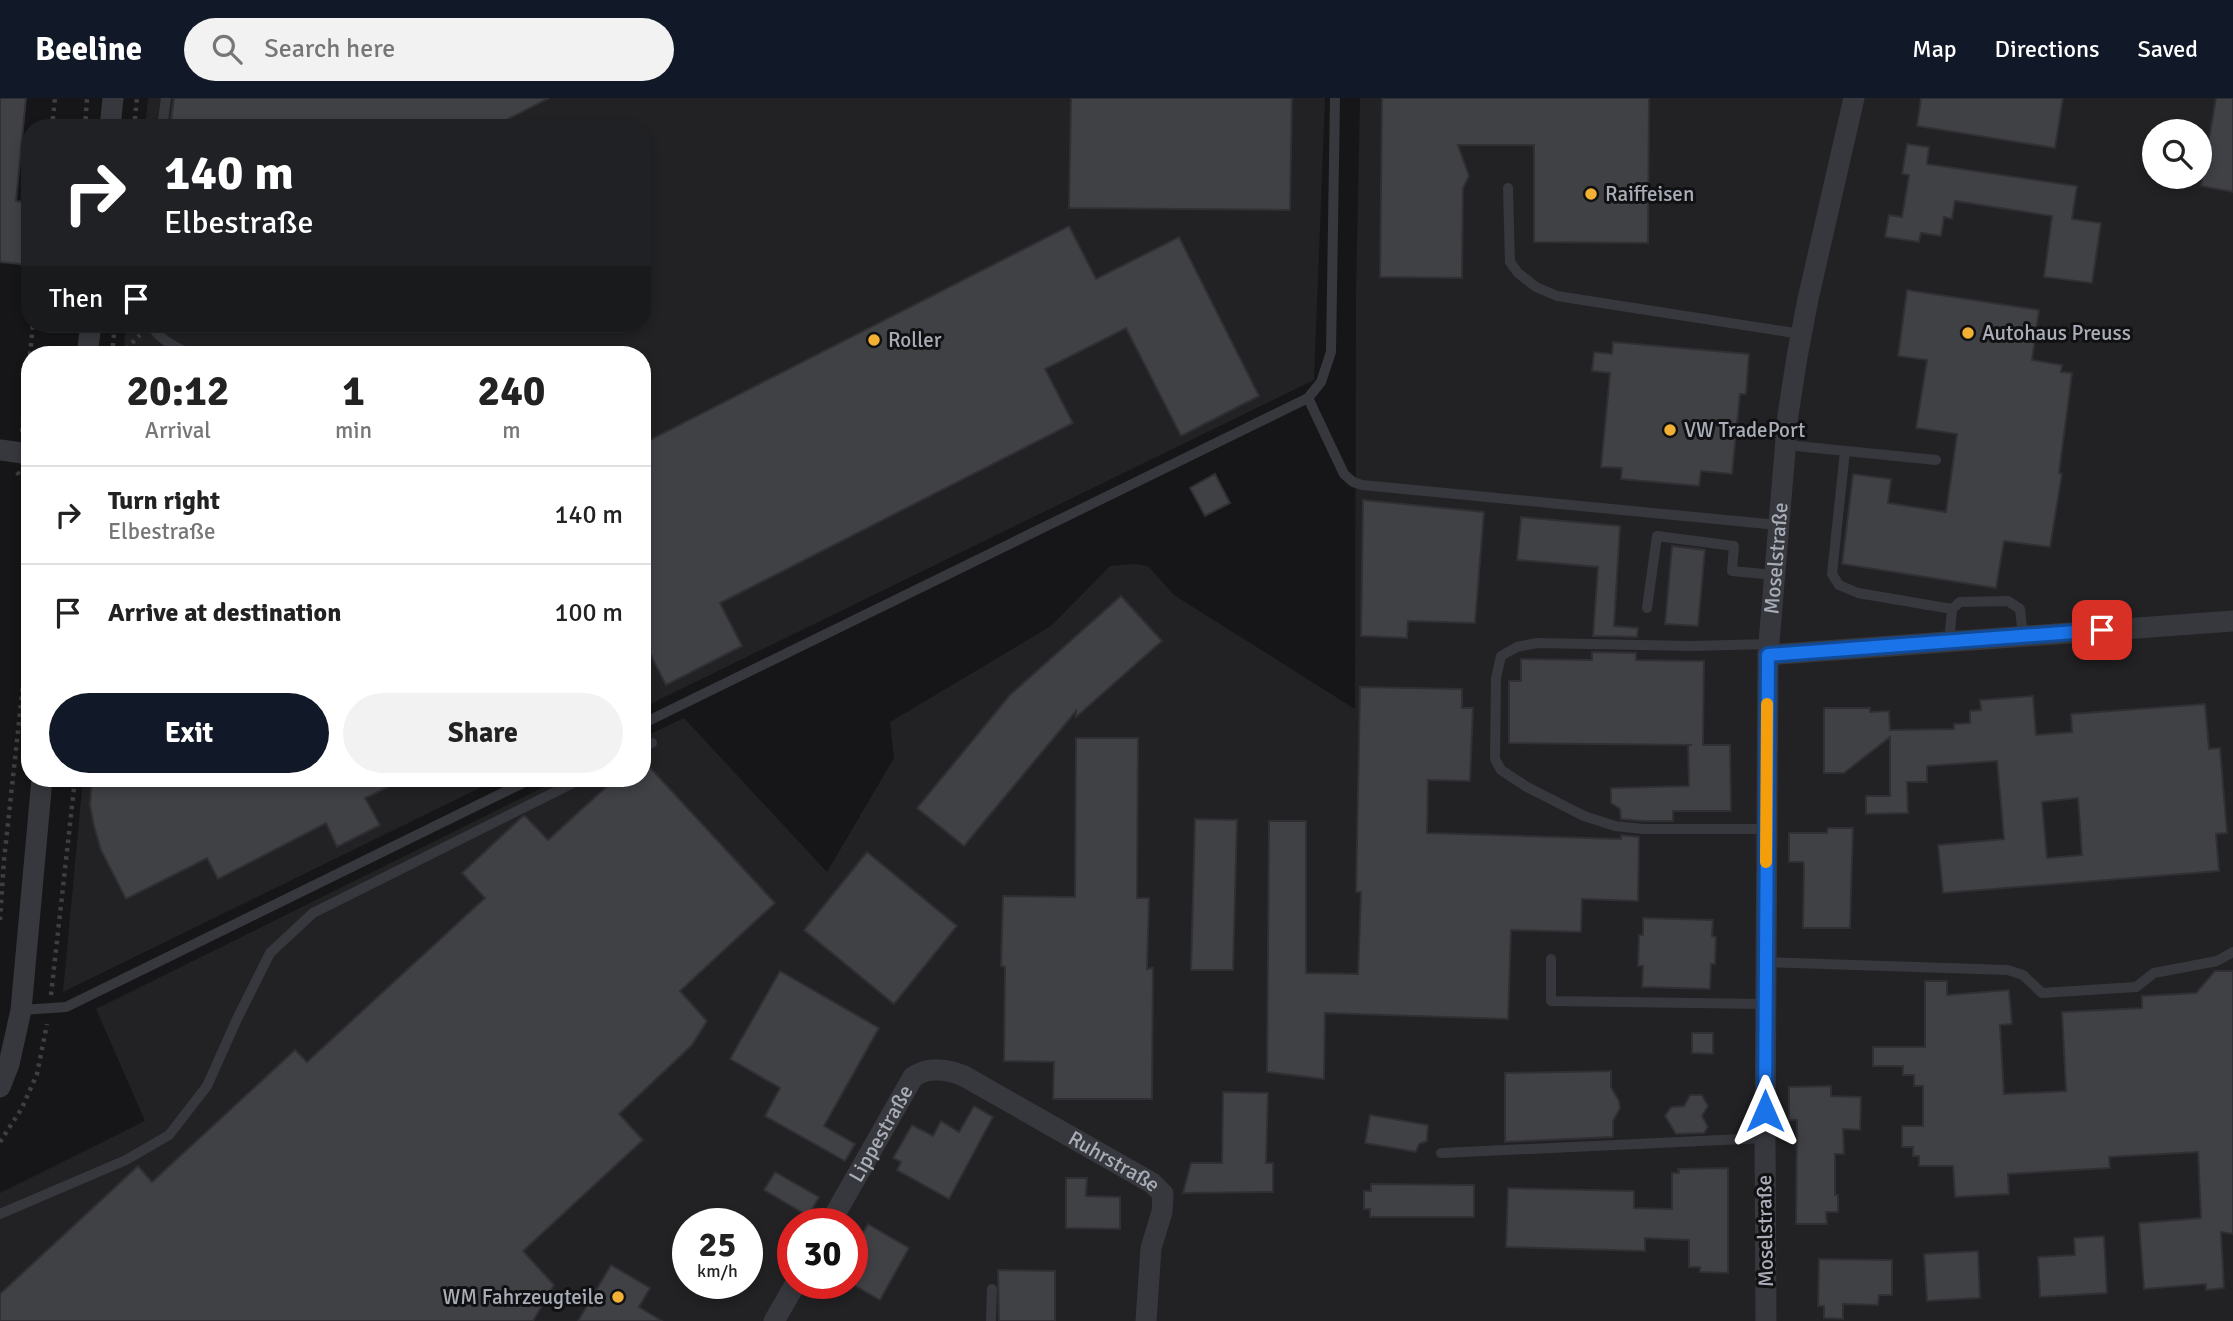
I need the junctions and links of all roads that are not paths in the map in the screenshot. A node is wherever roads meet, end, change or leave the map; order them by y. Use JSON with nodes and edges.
{"nodes":[{"id":1,"x":113,"y":98,"type":"edge"},
{"id":2,"x":166,"y":98,"type":"edge"},
{"id":3,"x":1335,"y":98,"type":"edge"},
{"id":4,"x":1854,"y":98,"type":"edge"},
{"id":5,"x":111,"y":119,"type":"edge"},
{"id":6,"x":163,"y":119,"type":"edge"},
{"id":7,"x":1508,"y":188,"type":"dead end"},
{"id":8,"x":155,"y":333,"type":"edge"},
{"id":9,"x":1801,"y":334,"type":"junction"},
{"id":10,"x":172,"y":346,"type":"edge"},
{"id":11,"x":1308,"y":398,"type":"junction"},
{"id":12,"x":1786,"y":445,"type":"junction"},
{"id":13,"x":0,"y":450,"type":"edge"},
{"id":14,"x":1845,"y":451,"type":"junction"},
{"id":15,"x":21,"y":453,"type":"edge"},
{"id":16,"x":1936,"y":460,"type":"dead end"},
{"id":17,"x":1778,"y":525,"type":"junction"},
{"id":18,"x":1774,"y":575,"type":"junction"},
{"id":19,"x":1647,"y":608,"type":"dead end"},
{"id":20,"x":1952,"y":609,"type":"junction"},
{"id":21,"x":2233,"y":621,"type":"edge"},
{"id":22,"x":2023,"y":636,"type":"junction"},
{"id":23,"x":1949,"y":643,"type":"junction"},
{"id":24,"x":1768,"y":650,"type":"junction"},
{"id":25,"x":651,"y":720,"type":"edge"},
{"id":26,"x":41,"y":787,"type":"edge"},
{"id":27,"x":515,"y":787,"type":"edge"},
{"id":28,"x":565,"y":787,"type":"edge"},
{"id":29,"x":1766,"y":830,"type":"junction"},
{"id":30,"x":2233,"y":952,"type":"edge"},
{"id":31,"x":1551,"y":959,"type":"dead end"},
{"id":32,"x":1766,"y":962,"type":"junction"},
{"id":33,"x":1765,"y":1004,"type":"junction"},
{"id":34,"x":20,"y":1010,"type":"junction"},
{"id":35,"x":950,"y":1070,"type":"joint"},
{"id":36,"x":0,"y":1087,"type":"edge"},
{"id":37,"x":1765,"y":1138,"type":"junction"},
{"id":38,"x":1441,"y":1153,"type":"dead end"},
{"id":39,"x":839,"y":1208,"type":"edge"},
{"id":40,"x":0,"y":1214,"type":"edge"},
{"id":41,"x":992,"y":1289,"type":"dead end"},
{"id":42,"x":787,"y":1299,"type":"edge"},
{"id":43,"x":774,"y":1321,"type":"edge"},
{"id":44,"x":991,"y":1321,"type":"edge"},
{"id":45,"x":1146,"y":1321,"type":"edge"},
{"id":46,"x":1766,"y":1321,"type":"edge"}],
"edges":[{"from":1,"to":5,"type":"street"},
{"from":2,"to":6,"type":"lane"},
{"from":3,"to":11,"type":"lane"},
{"from":4,"to":9,"type":"street","name":"Moselstraße"},
{"from":7,"to":9,"type":"lane"},
{"from":8,"to":10,"type":"lane"},
{"from":9,"to":12,"type":"street","name":"Moselstraße"},
{"from":11,"to":17,"type":"lane"},
{"from":11,"to":25,"type":"lane"},
{"from":12,"to":14,"type":"lane"},
{"from":12,"to":17,"type":"street","name":"Moselstraße"},
{"from":13,"to":15,"type":"street"},
{"from":14,"to":16,"type":"lane"},
{"from":14,"to":20,"type":"lane"},
{"from":17,"to":18,"type":"street","name":"Moselstraße"},
{"from":18,"to":19,"type":"lane"},
{"from":18,"to":24,"type":"street","name":"Moselstraße"},
{"from":20,"to":22,"type":"lane"},
{"from":20,"to":23,"type":"lane"},
{"from":21,"to":22,"type":"street"},
{"from":22,"to":23,"type":"street"},
{"from":23,"to":24,"type":"street"},
{"from":24,"to":29,"type":"street","name":"Moselstraße"},
{"from":24,"to":29,"type":"lane"},
{"from":26,"to":34,"type":"street"},
{"from":27,"to":34,"type":"lane"},
{"from":28,"to":40,"type":"lane"},
{"from":29,"to":32,"type":"street","name":"Moselstraße"},
{"from":30,"to":32,"type":"lane"},
{"from":31,"to":33,"type":"lane"},
{"from":32,"to":33,"type":"street","name":"Moselstraße"},
{"from":33,"to":37,"type":"street","name":"Moselstraße"},
{"from":34,"to":36,"type":"street"},
{"from":35,"to":39,"type":"street","name":"Lippestraße"},
{"from":35,"to":45,"type":"street","name":"Ruhrstraße"},
{"from":37,"to":38,"type":"lane"},
{"from":37,"to":46,"type":"street","name":"Moselstraße"},
{"from":41,"to":44,"type":"lane"},
{"from":42,"to":43,"type":"street"}]}
